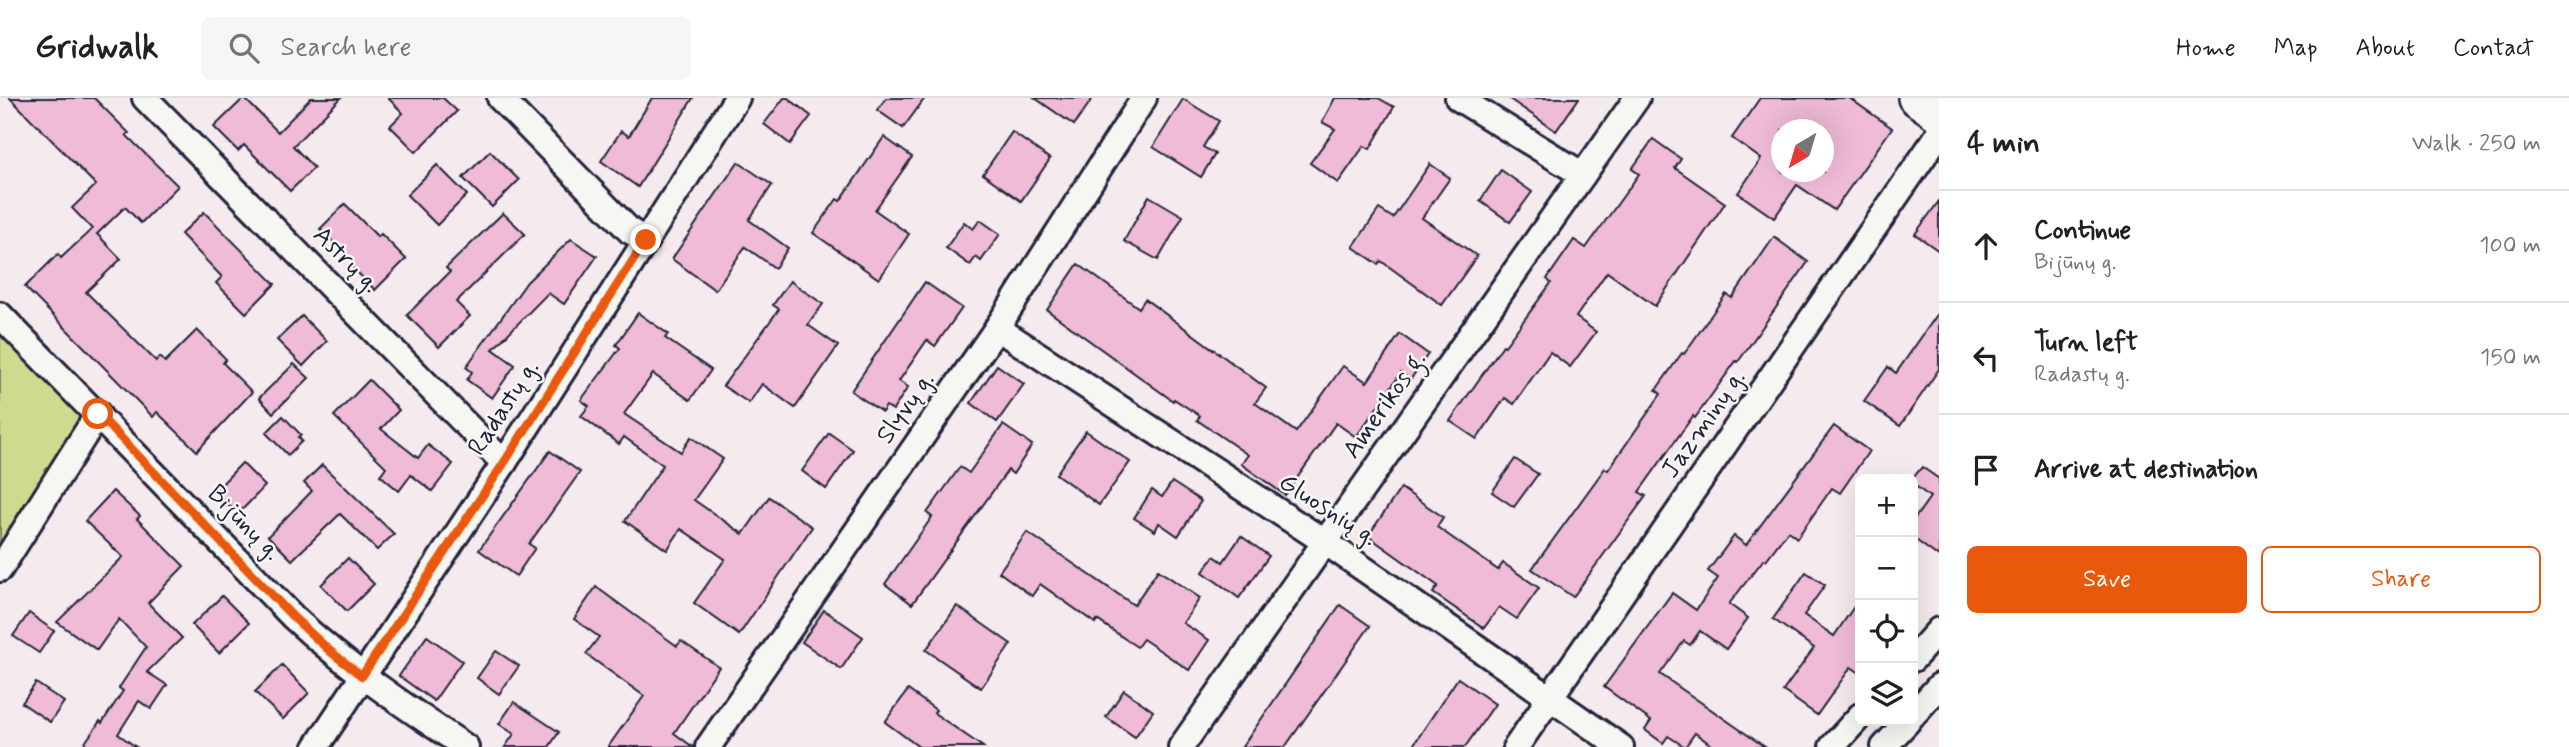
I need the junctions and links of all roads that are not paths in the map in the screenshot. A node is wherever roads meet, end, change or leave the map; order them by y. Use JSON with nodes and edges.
{"nodes":[{"id":1,"x":145,"y":98,"type":"edge"},
{"id":2,"x":500,"y":98,"type":"edge"},
{"id":3,"x":737,"y":98,"type":"edge"},
{"id":4,"x":1144,"y":98,"type":"edge"},
{"id":5,"x":1458,"y":98,"type":"edge"},
{"id":6,"x":1637,"y":98,"type":"edge"},
{"id":7,"x":1915,"y":98,"type":"edge"},
{"id":8,"x":1939,"y":115,"type":"edge"},
{"id":9,"x":1939,"y":134,"type":"edge"},
{"id":10,"x":1583,"y":175,"type":"junction"},
{"id":11,"x":646,"y":240,"type":"junction"},
{"id":12,"x":0,"y":315,"type":"edge"},
{"id":13,"x":997,"y":328,"type":"junction"},
{"id":14,"x":98,"y":414,"type":"junction"},
{"id":15,"x":504,"y":463,"type":"junction"},
{"id":16,"x":1325,"y":542,"type":"junction"},
{"id":17,"x":0,"y":569,"type":"edge"},
{"id":18,"x":1939,"y":630,"type":"edge"},
{"id":19,"x":1918,"y":653,"type":"edge"},
{"id":20,"x":362,"y":676,"type":"junction"},
{"id":21,"x":1939,"y":686,"type":"edge"},
{"id":22,"x":1551,"y":699,"type":"junction"},
{"id":23,"x":1918,"y":709,"type":"edge"},
{"id":24,"x":1855,"y":722,"type":"edge"},
{"id":25,"x":1903,"y":726,"type":"edge"},
{"id":26,"x":316,"y":747,"type":"edge"},
{"id":27,"x":466,"y":747,"type":"edge"},
{"id":28,"x":708,"y":747,"type":"edge"},
{"id":29,"x":1181,"y":747,"type":"edge"},
{"id":30,"x":1516,"y":747,"type":"edge"},
{"id":31,"x":1621,"y":747,"type":"edge"},
{"id":32,"x":1832,"y":747,"type":"edge"},
{"id":33,"x":1884,"y":747,"type":"edge"}],
"edges":[{"from":1,"to":15,"type":"street","name":"Astrų g."},
{"from":2,"to":11,"type":"street"},
{"from":3,"to":11,"type":"street","name":"Radastų g."},
{"from":4,"to":13,"type":"street","name":"Slyvų g."},
{"from":5,"to":10,"type":"street"},
{"from":6,"to":10,"type":"street","name":"Amerikos g."},
{"from":7,"to":8,"type":"street"},
{"from":9,"to":22,"type":"street","name":"Jazminų g."},
{"from":10,"to":16,"type":"street","name":"Amerikos g."},
{"from":11,"to":15,"type":"street","name":"Radastų g."},
{"from":12,"to":14,"type":"street","name":"Bijūnų g."},
{"from":13,"to":16,"type":"street","name":"Gluosnių g."},
{"from":13,"to":28,"type":"street","name":"Slyvų g."},
{"from":14,"to":17,"type":"street"},
{"from":14,"to":20,"type":"street","name":"Bijūnų g."},
{"from":15,"to":20,"type":"street","name":"Radastų g."},
{"from":16,"to":22,"type":"street","name":"Gluosnių g."},
{"from":16,"to":29,"type":"street","name":"Amerikos g."},
{"from":18,"to":19,"type":"street"},
{"from":20,"to":26,"type":"street","name":"Radastų g."},
{"from":20,"to":27,"type":"street","name":"Bijūnų g."},
{"from":21,"to":23,"type":"street"},
{"from":22,"to":30,"type":"street","name":"Jazminų g."},
{"from":22,"to":31,"type":"street","name":"Gluosnių g."},
{"from":24,"to":32,"type":"street"},
{"from":25,"to":33,"type":"street"}]}
